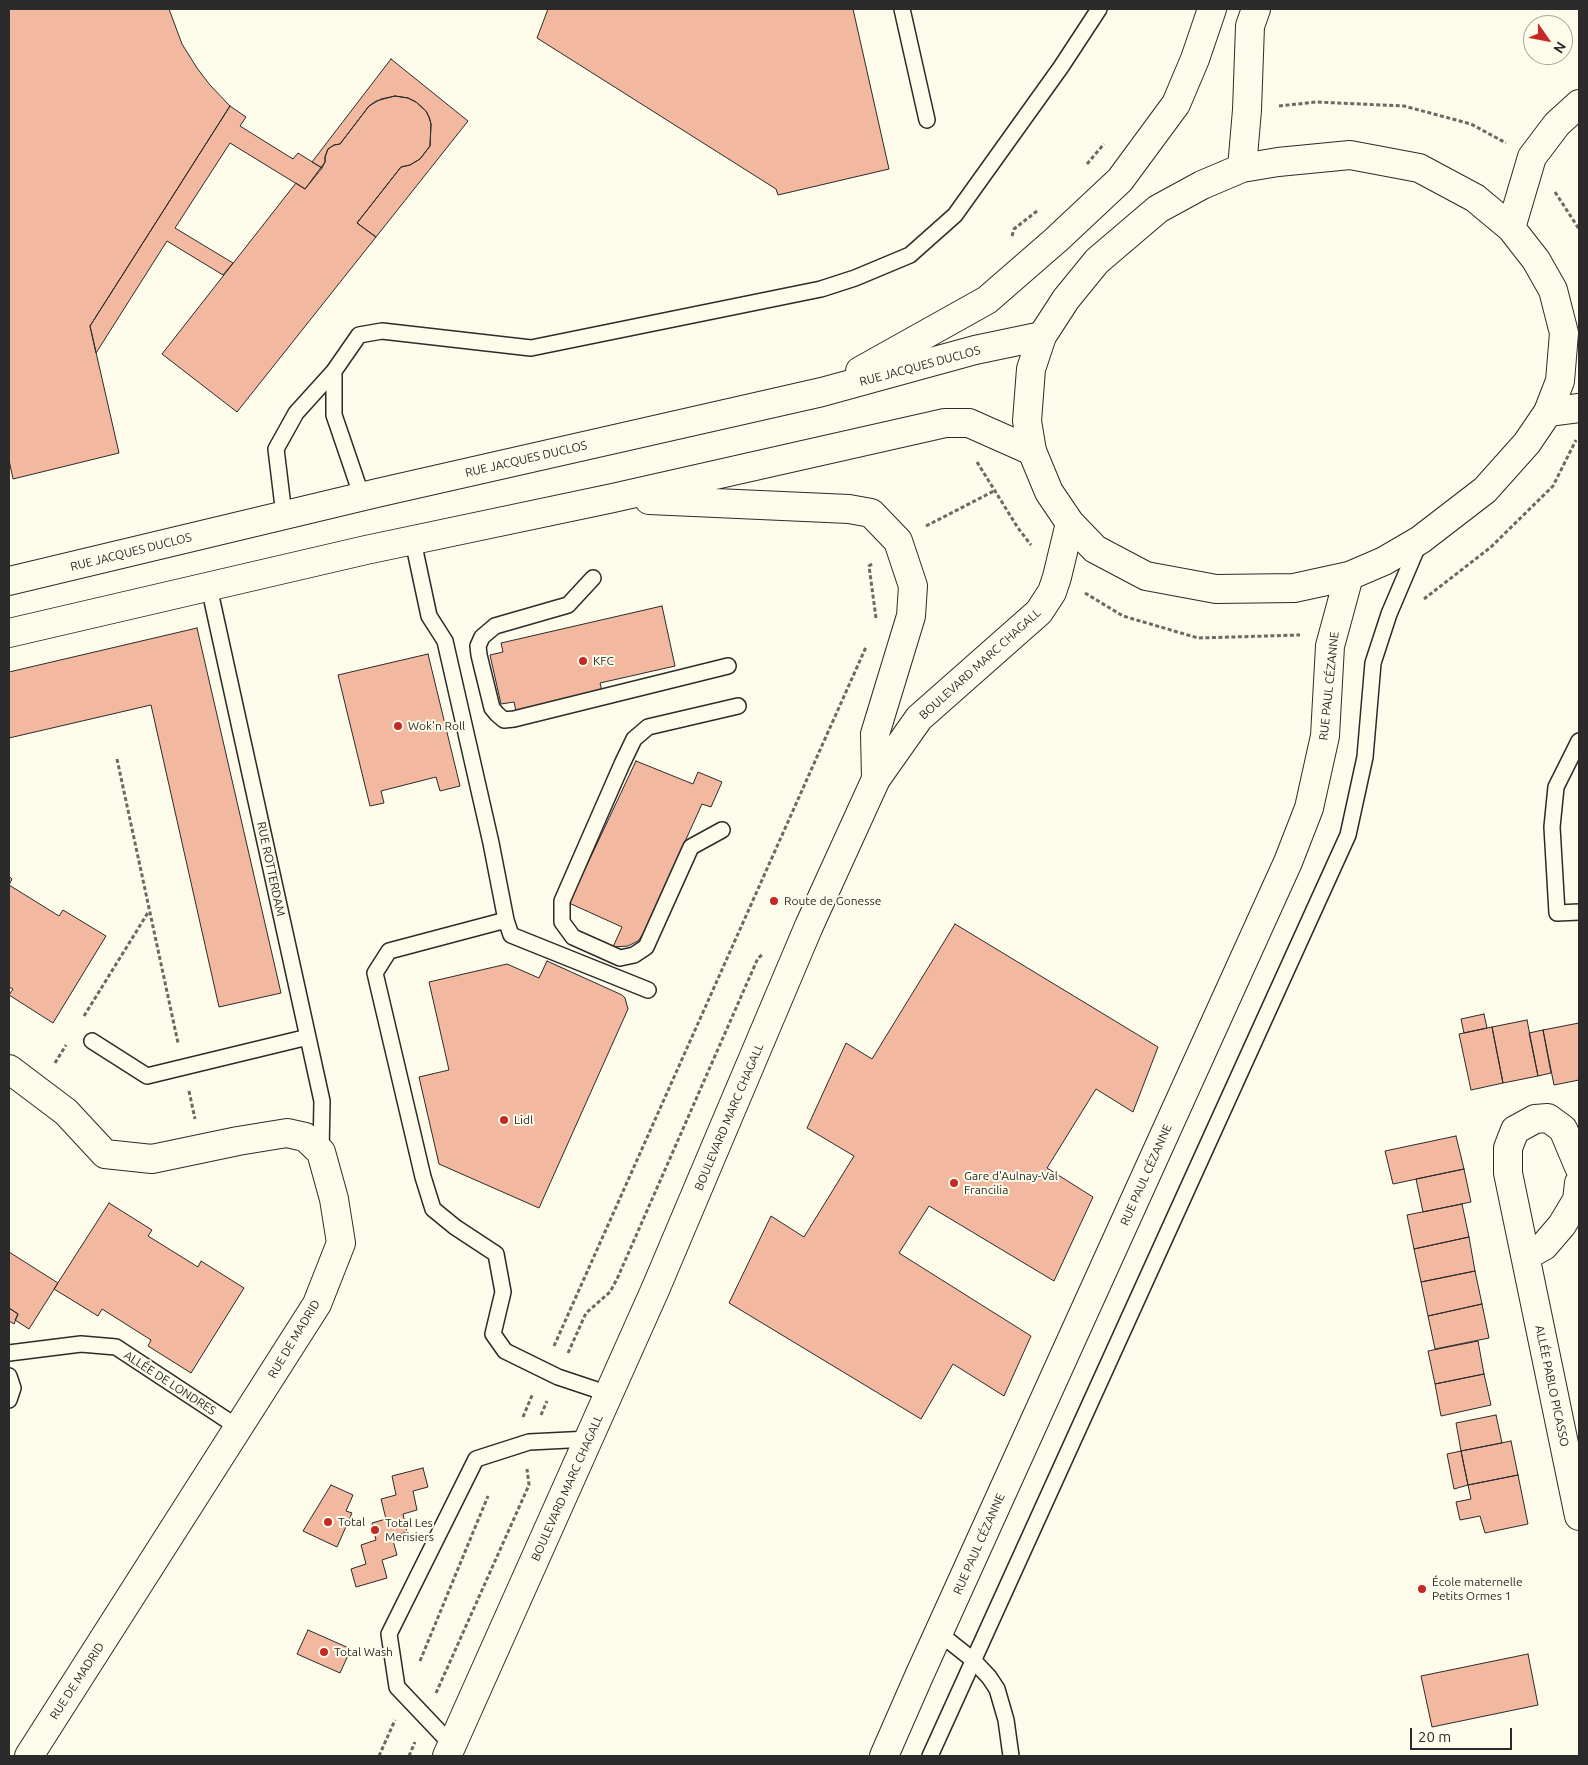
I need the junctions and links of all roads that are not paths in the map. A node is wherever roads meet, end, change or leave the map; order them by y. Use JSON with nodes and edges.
{"nodes":[{"id":1,"x":902,"y":9,"type":"edge"},
{"id":2,"x":1098,"y":9,"type":"edge"},
{"id":3,"x":1212,"y":9,"type":"edge"},
{"id":4,"x":1256,"y":9,"type":"edge"},
{"id":5,"x":1579,"y":104,"type":"edge"},
{"id":6,"x":927,"y":120,"type":"dead end"},
{"id":7,"x":1242,"y":168,"type":"junction"},
{"id":8,"x":1511,"y":228,"type":"junction"},
{"id":9,"x":1553,"y":290,"type":"junction"},
{"id":10,"x":1579,"y":297,"type":"edge"},
{"id":11,"x":1042,"y":336,"type":"junction"},
{"id":12,"x":334,"y":372,"type":"junction"},
{"id":13,"x":822,"y":392,"type":"junction"},
{"id":14,"x":1579,"y":408,"type":"edge"},
{"id":15,"x":1548,"y":412,"type":"junction"},
{"id":16,"x":1032,"y":451,"type":"junction"},
{"id":17,"x":362,"y":497,"type":"junction"},
{"id":18,"x":613,"y":498,"type":"junction"},
{"id":19,"x":284,"y":515,"type":"junction"},
{"id":20,"x":1070,"y":523,"type":"junction"},
{"id":21,"x":413,"y":540,"type":"junction"},
{"id":22,"x":1420,"y":540,"type":"junction"},
{"id":23,"x":1349,"y":576,"type":"junction"},
{"id":24,"x":593,"y":578,"type":"dead end"},
{"id":25,"x":9,"y":581,"type":"edge"},
{"id":26,"x":209,"y":587,"type":"junction"},
{"id":27,"x":9,"y":632,"type":"edge"},
{"id":28,"x":728,"y":666,"type":"dead end"},
{"id":29,"x":738,"y":706,"type":"dead end"},
{"id":30,"x":1579,"y":741,"type":"edge"},
{"id":31,"x":876,"y":779,"type":"junction"},
{"id":32,"x":722,"y":830,"type":"dead end"},
{"id":33,"x":1579,"y":912,"type":"edge"},
{"id":34,"x":506,"y":920,"type":"junction"},
{"id":35,"x":648,"y":990,"type":"dead end"},
{"id":36,"x":308,"y":1038,"type":"junction"},
{"id":37,"x":92,"y":1041,"type":"dead end"},
{"id":38,"x":9,"y":1069,"type":"edge"},
{"id":39,"x":321,"y":1152,"type":"junction"},
{"id":40,"x":1579,"y":1168,"type":"edge"},
{"id":41,"x":1579,"y":1183,"type":"edge"},
{"id":42,"x":1526,"y":1256,"type":"junction"},
{"id":43,"x":9,"y":1353,"type":"edge"},
{"id":44,"x":9,"y":1376,"type":"edge"},
{"id":45,"x":609,"y":1394,"type":"junction"},
{"id":46,"x":9,"y":1400,"type":"edge"},
{"id":47,"x":239,"y":1428,"type":"junction"},
{"id":48,"x":589,"y":1439,"type":"junction"},
{"id":49,"x":1579,"y":1516,"type":"edge"},
{"id":50,"x":939,"y":1633,"type":"junction"},
{"id":51,"x":973,"y":1660,"type":"junction"},
{"id":52,"x":450,"y":1751,"type":"edge"},
{"id":53,"x":29,"y":1756,"type":"edge"},
{"id":54,"x":884,"y":1756,"type":"edge"},
{"id":55,"x":930,"y":1756,"type":"edge"},
{"id":56,"x":1011,"y":1756,"type":"edge"}],
"edges":[{"from":1,"to":6,"type":"lane"},
{"from":2,"to":12,"type":"lane"},
{"from":3,"to":13,"type":"main road"},
{"from":4,"to":7,"type":"main road"},
{"from":5,"to":8,"type":"main road"},
{"from":7,"to":8,"type":"main road"},
{"from":7,"to":11,"type":"main road"},
{"from":8,"to":9,"type":"main road"},
{"from":9,"to":10,"type":"main road"},
{"from":9,"to":15,"type":"main road"},
{"from":11,"to":13,"type":"main road","name":"RUE JACQUES DUCLOS"},
{"from":11,"to":16,"type":"main road"},
{"from":12,"to":17,"type":"lane"},
{"from":12,"to":19,"type":"lane"},
{"from":13,"to":17,"type":"main road","name":"RUE JACQUES DUCLOS"},
{"from":14,"to":15,"type":"main road"},
{"from":15,"to":22,"type":"main road"},
{"from":16,"to":18,"type":"main road"},
{"from":16,"to":20,"type":"main road"},
{"from":17,"to":19,"type":"main road","name":"RUE JACQUES DUCLOS"},
{"from":18,"to":21,"type":"main road"},
{"from":18,"to":31,"type":"main road"},
{"from":19,"to":25,"type":"main road","name":"RUE JACQUES DUCLOS"},
{"from":20,"to":23,"type":"main road"},
{"from":20,"to":31,"type":"main road","name":"BOULEVARD MARC CHAGALL"},
{"from":21,"to":26,"type":"main road"},
{"from":21,"to":34,"type":"lane"},
{"from":22,"to":23,"type":"main road"},
{"from":22,"to":51,"type":"lane"},
{"from":23,"to":50,"type":"main road","name":"RUE PAUL CÉZANNE"},
{"from":24,"to":28,"type":"lane"},
{"from":26,"to":27,"type":"main road"},
{"from":26,"to":36,"type":"lane","name":"RUE ROTTERDAM"},
{"from":29,"to":32,"type":"lane"},
{"from":30,"to":33,"type":"lane"},
{"from":31,"to":45,"type":"main road","name":"BOULEVARD MARC CHAGALL"},
{"from":34,"to":35,"type":"lane"},
{"from":34,"to":45,"type":"lane"},
{"from":36,"to":37,"type":"lane"},
{"from":36,"to":39,"type":"lane","name":"RUE ROTTERDAM"},
{"from":38,"to":39,"type":"main road"},
{"from":39,"to":47,"type":"main road","name":"RUE DE MADRID"},
{"from":40,"to":42,"type":"main road","name":"ALLÉE PABLO PICASSO"},
{"from":41,"to":42,"type":"main road"},
{"from":42,"to":49,"type":"main road","name":"ALLÉE PABLO PICASSO"},
{"from":43,"to":47,"type":"lane","name":"ALLÉE DE LONDRES"},
{"from":44,"to":46,"type":"lane"},
{"from":45,"to":48,"type":"main road","name":"BOULEVARD MARC CHAGALL"},
{"from":47,"to":53,"type":"main road","name":"RUE DE MADRID"},
{"from":48,"to":52,"type":"main road","name":"BOULEVARD MARC CHAGALL"},
{"from":48,"to":52,"type":"lane"},
{"from":50,"to":51,"type":"lane"},
{"from":50,"to":54,"type":"main road","name":"RUE PAUL CÉZANNE"},
{"from":51,"to":55,"type":"lane"},
{"from":51,"to":56,"type":"lane"}]}
